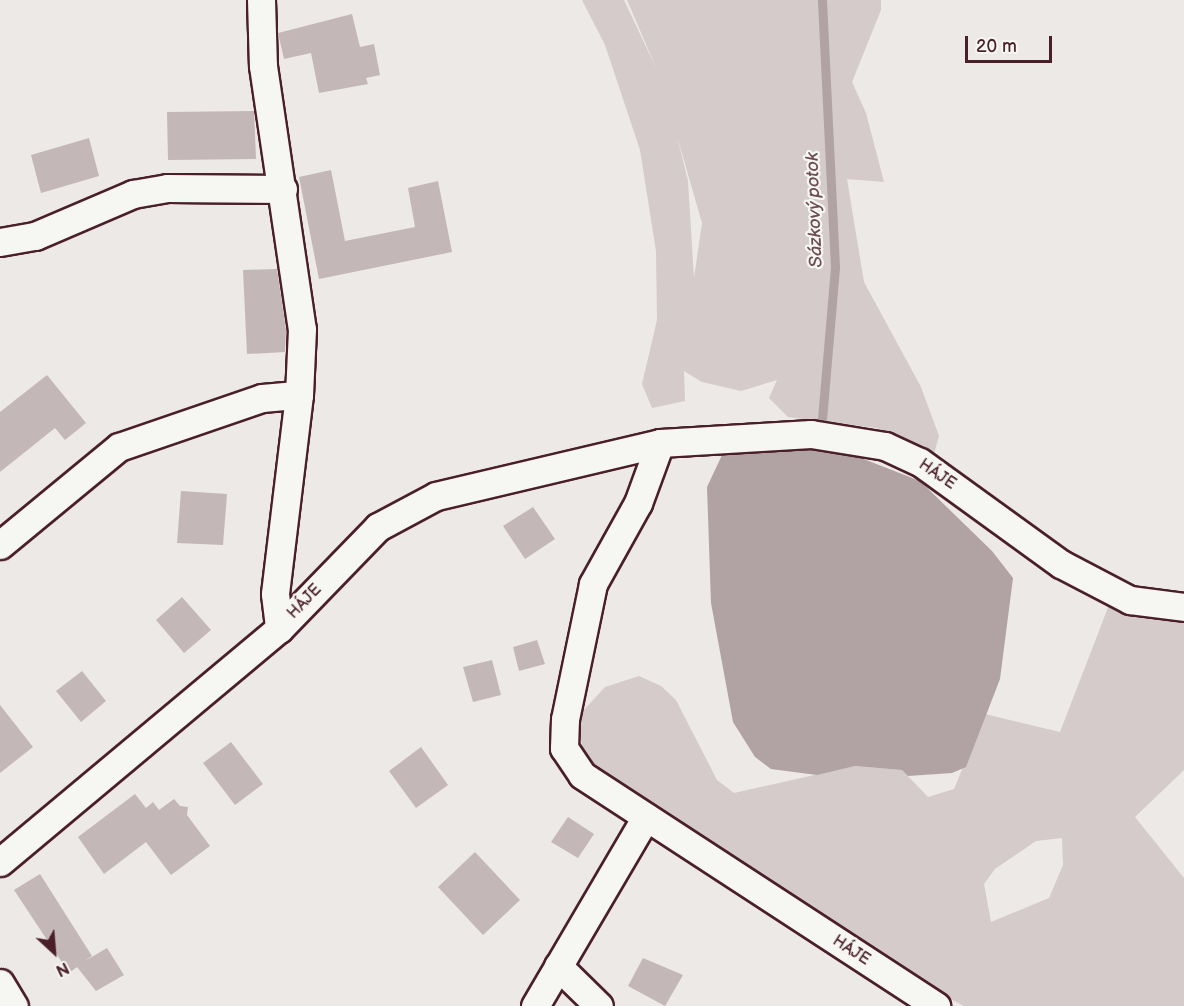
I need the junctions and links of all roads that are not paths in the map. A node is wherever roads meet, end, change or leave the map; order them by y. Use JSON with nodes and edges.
{"nodes":[{"id":1,"x":261,"y":0,"type":"edge"},
{"id":2,"x":283,"y":189,"type":"junction"},
{"id":3,"x":0,"y":242,"type":"edge"},
{"id":4,"x":299,"y":395,"type":"junction"},
{"id":5,"x":660,"y":443,"type":"junction"},
{"id":6,"x":0,"y":545,"type":"edge"},
{"id":7,"x":1184,"y":608,"type":"edge"},
{"id":8,"x":279,"y":629,"type":"junction"},
{"id":9,"x":646,"y":817,"type":"junction"},
{"id":10,"x":0,"y":862,"type":"edge"},
{"id":11,"x":558,"y":966,"type":"junction"},
{"id":12,"x":535,"y":1006,"type":"edge"},
{"id":13,"x":599,"y":1006,"type":"edge"},
{"id":14,"x":936,"y":1006,"type":"edge"}],
"edges":[{"from":1,"to":2,"type":"street"},
{"from":2,"to":3,"type":"street"},
{"from":2,"to":4,"type":"street"},
{"from":4,"to":6,"type":"street"},
{"from":4,"to":8,"type":"street"},
{"from":5,"to":7,"type":"street","name":"HÁJE"},
{"from":5,"to":8,"type":"street","name":"HÁJE"},
{"from":5,"to":9,"type":"street","name":"HÁJE"},
{"from":8,"to":10,"type":"street","name":"HÁJE"},
{"from":9,"to":11,"type":"street"},
{"from":9,"to":14,"type":"street","name":"HÁJE"},
{"from":11,"to":12,"type":"street"},
{"from":11,"to":13,"type":"street"}]}
